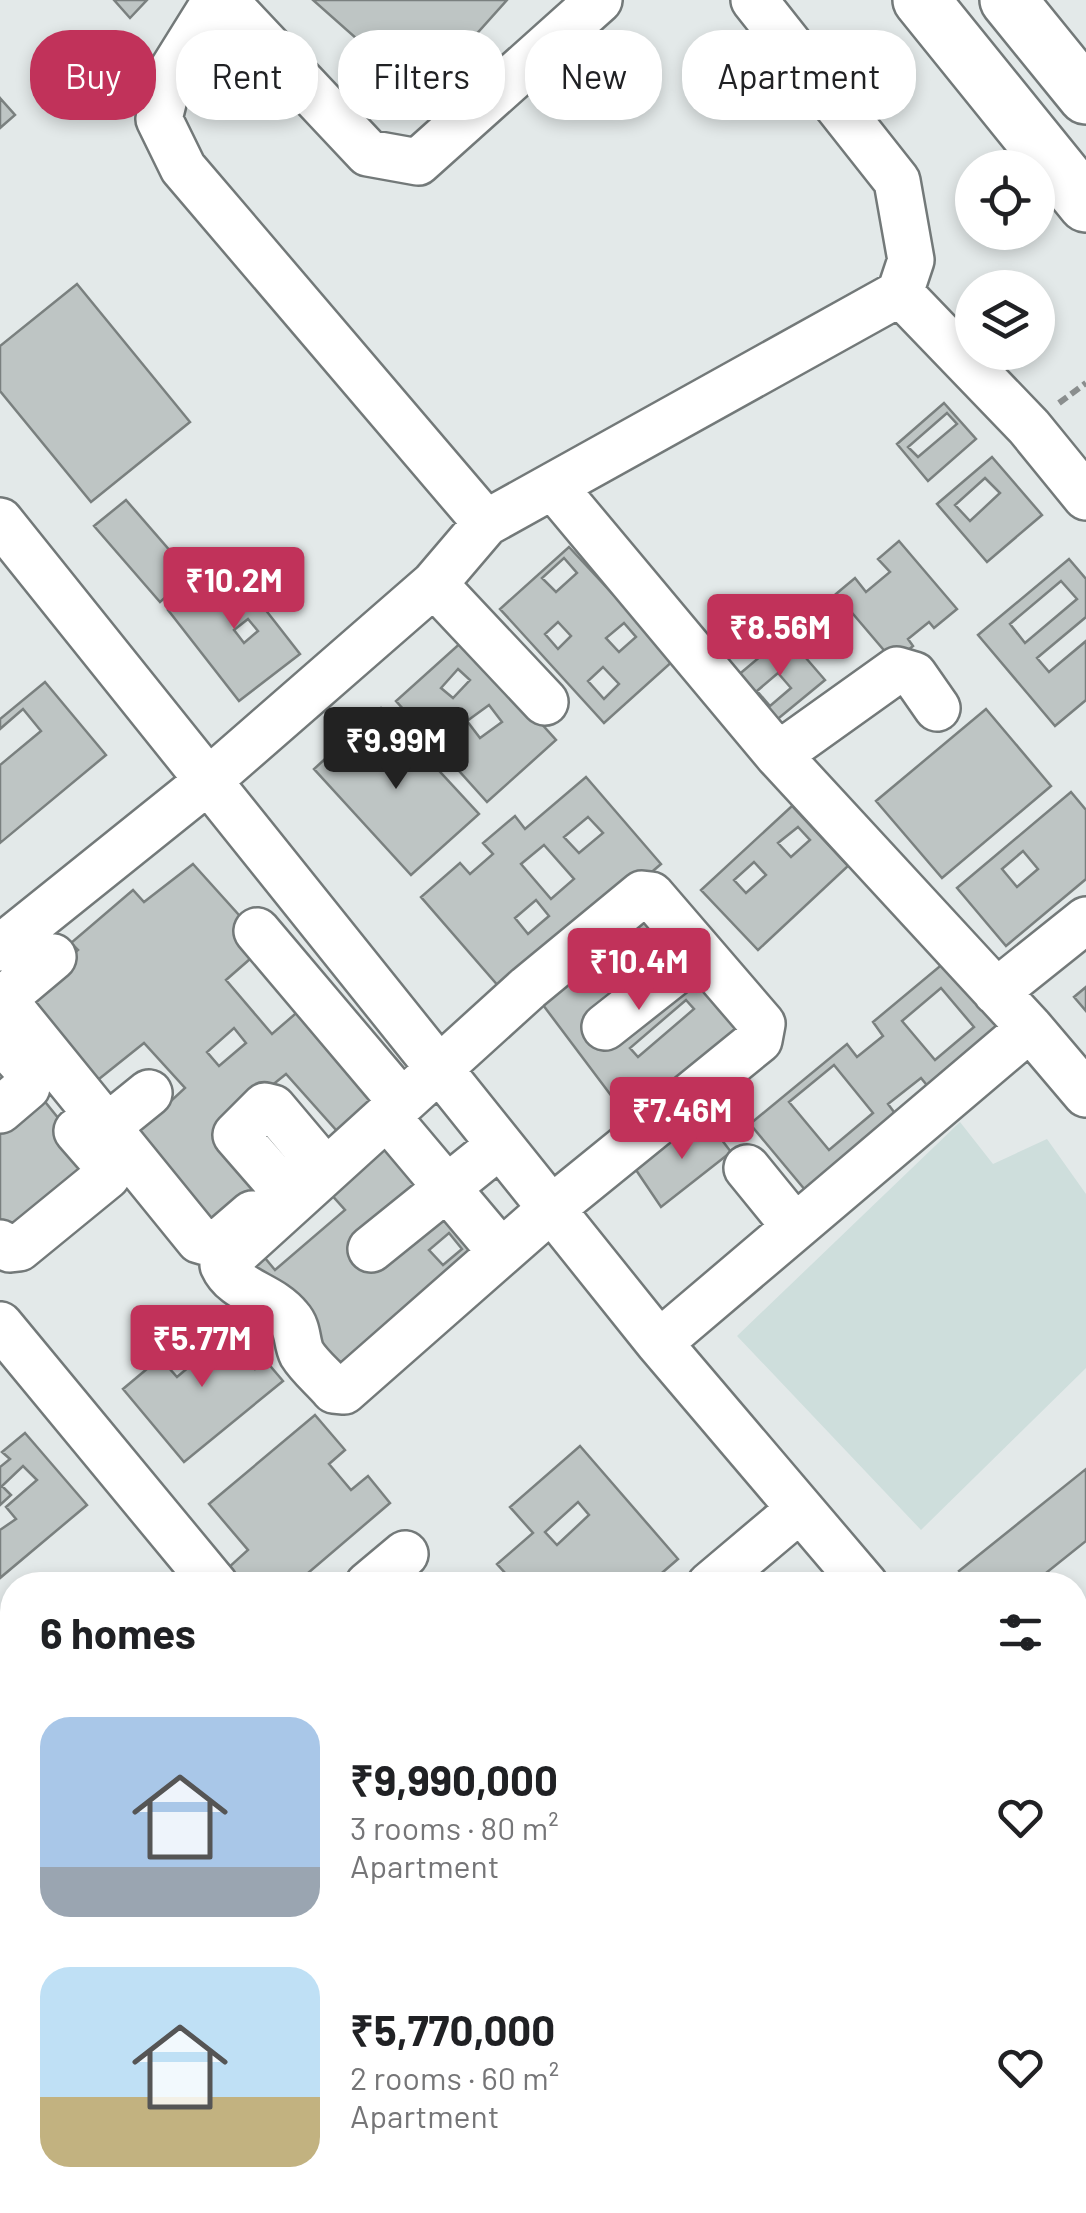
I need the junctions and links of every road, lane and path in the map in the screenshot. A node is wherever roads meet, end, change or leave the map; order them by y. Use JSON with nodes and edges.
{"nodes":[{"id":1,"x":216,"y":0,"type":"edge"},
{"id":2,"x":224,"y":0,"type":"edge"},
{"id":3,"x":599,"y":0,"type":"edge"},
{"id":4,"x":754,"y":0,"type":"edge"},
{"id":5,"x":921,"y":0,"type":"edge"},
{"id":6,"x":1008,"y":0,"type":"edge"},
{"id":7,"x":1086,"y":96,"type":"edge"},
{"id":8,"x":1086,"y":204,"type":"edge"},
{"id":9,"x":900,"y":293,"type":"junction"},
{"id":10,"x":553,"y":486,"type":"junction"},
{"id":11,"x":1086,"y":497,"type":"edge"},
{"id":12,"x":0,"y":521,"type":"edge"},
{"id":13,"x":486,"y":522,"type":"junction"},
{"id":14,"x":434,"y":584,"type":"junction"},
{"id":15,"x":545,"y":702,"type":"dead end"},
{"id":16,"x":937,"y":708,"type":"dead end"},
{"id":17,"x":778,"y":754,"type":"junction"},
{"id":18,"x":208,"y":781,"type":"junction"},
{"id":19,"x":1086,"y":920,"type":"edge"},
{"id":20,"x":256,"y":931,"type":"dead end"},
{"id":21,"x":334,"y":937,"type":"junction"},
{"id":22,"x":0,"y":948,"type":"edge"},
{"id":23,"x":700,"y":952,"type":"junction"},
{"id":24,"x":53,"y":958,"type":"dead end"},
{"id":25,"x":276,"y":984,"type":"junction"},
{"id":26,"x":996,"y":992,"type":"junction"},
{"id":27,"x":1,"y":1011,"type":"edge"},
{"id":28,"x":605,"y":1028,"type":"dead end"},
{"id":29,"x":1030,"y":1028,"type":"junction"},
{"id":30,"x":437,"y":1066,"type":"junction"},
{"id":31,"x":44,"y":1092,"type":"dead end"},
{"id":32,"x":149,"y":1092,"type":"dead end"},
{"id":33,"x":1086,"y":1094,"type":"edge"},
{"id":34,"x":0,"y":1110,"type":"edge"},
{"id":35,"x":397,"y":1112,"type":"junction"},
{"id":36,"x":107,"y":1127,"type":"junction"},
{"id":37,"x":500,"y":1144,"type":"junction"},
{"id":38,"x":316,"y":1159,"type":"junction"},
{"id":39,"x":747,"y":1168,"type":"dead end"},
{"id":40,"x":282,"y":1188,"type":"junction"},
{"id":41,"x":447,"y":1188,"type":"junction"},
{"id":42,"x":551,"y":1209,"type":"junction"},
{"id":43,"x":795,"y":1227,"type":"junction"},
{"id":44,"x":0,"y":1243,"type":"edge"},
{"id":45,"x":371,"y":1249,"type":"dead end"},
{"id":46,"x":501,"y":1252,"type":"junction"},
{"id":47,"x":0,"y":1325,"type":"edge"},
{"id":48,"x":658,"y":1344,"type":"junction"},
{"id":49,"x":800,"y":1509,"type":"junction"},
{"id":50,"x":405,"y":1554,"type":"dead end"},
{"id":51,"x":204,"y":1572,"type":"edge"},
{"id":52,"x":384,"y":1572,"type":"edge"},
{"id":53,"x":725,"y":1572,"type":"edge"},
{"id":54,"x":854,"y":1572,"type":"edge"}],
"edges":[{"from":1,"to":13,"type":"street"},
{"from":2,"to":3,"type":"street"},
{"from":4,"to":9,"type":"street"},
{"from":5,"to":8,"type":"highway"},
{"from":6,"to":7,"type":"highway"},
{"from":9,"to":10,"type":"street"},
{"from":9,"to":11,"type":"street"},
{"from":10,"to":13,"type":"street"},
{"from":10,"to":17,"type":"street"},
{"from":12,"to":18,"type":"street"},
{"from":13,"to":14,"type":"street"},
{"from":14,"to":15,"type":"street"},
{"from":14,"to":18,"type":"street"},
{"from":16,"to":17,"type":"street"},
{"from":17,"to":26,"type":"street"},
{"from":18,"to":21,"type":"street"},
{"from":18,"to":22,"type":"street"},
{"from":19,"to":26,"type":"street"},
{"from":20,"to":25,"type":"street"},
{"from":21,"to":25,"type":"street"},
{"from":21,"to":30,"type":"street"},
{"from":23,"to":28,"type":"street"},
{"from":23,"to":30,"type":"street"},
{"from":23,"to":42,"type":"street"},
{"from":24,"to":27,"type":"street"},
{"from":25,"to":35,"type":"street"},
{"from":26,"to":29,"type":"street"},
{"from":27,"to":34,"type":"street"},
{"from":27,"to":36,"type":"street"},
{"from":29,"to":33,"type":"street"},
{"from":29,"to":43,"type":"street"},
{"from":30,"to":35,"type":"street"},
{"from":30,"to":37,"type":"street"},
{"from":30,"to":46,"type":"street"},
{"from":31,"to":44,"type":"street"},
{"from":32,"to":36,"type":"street"},
{"from":35,"to":38,"type":"street"},
{"from":35,"to":41,"type":"street"},
{"from":36,"to":40,"type":"street"},
{"from":37,"to":41,"type":"street"},
{"from":37,"to":42,"type":"street"},
{"from":38,"to":40,"type":"street"},
{"from":38,"to":40,"type":"street"},
{"from":39,"to":43,"type":"street"},
{"from":41,"to":45,"type":"street"},
{"from":41,"to":46,"type":"street"},
{"from":42,"to":46,"type":"street"},
{"from":42,"to":48,"type":"street"},
{"from":43,"to":48,"type":"street"},
{"from":47,"to":51,"type":"street"},
{"from":48,"to":49,"type":"street"},
{"from":49,"to":53,"type":"street"},
{"from":49,"to":54,"type":"street"},
{"from":50,"to":52,"type":"street"}]}
